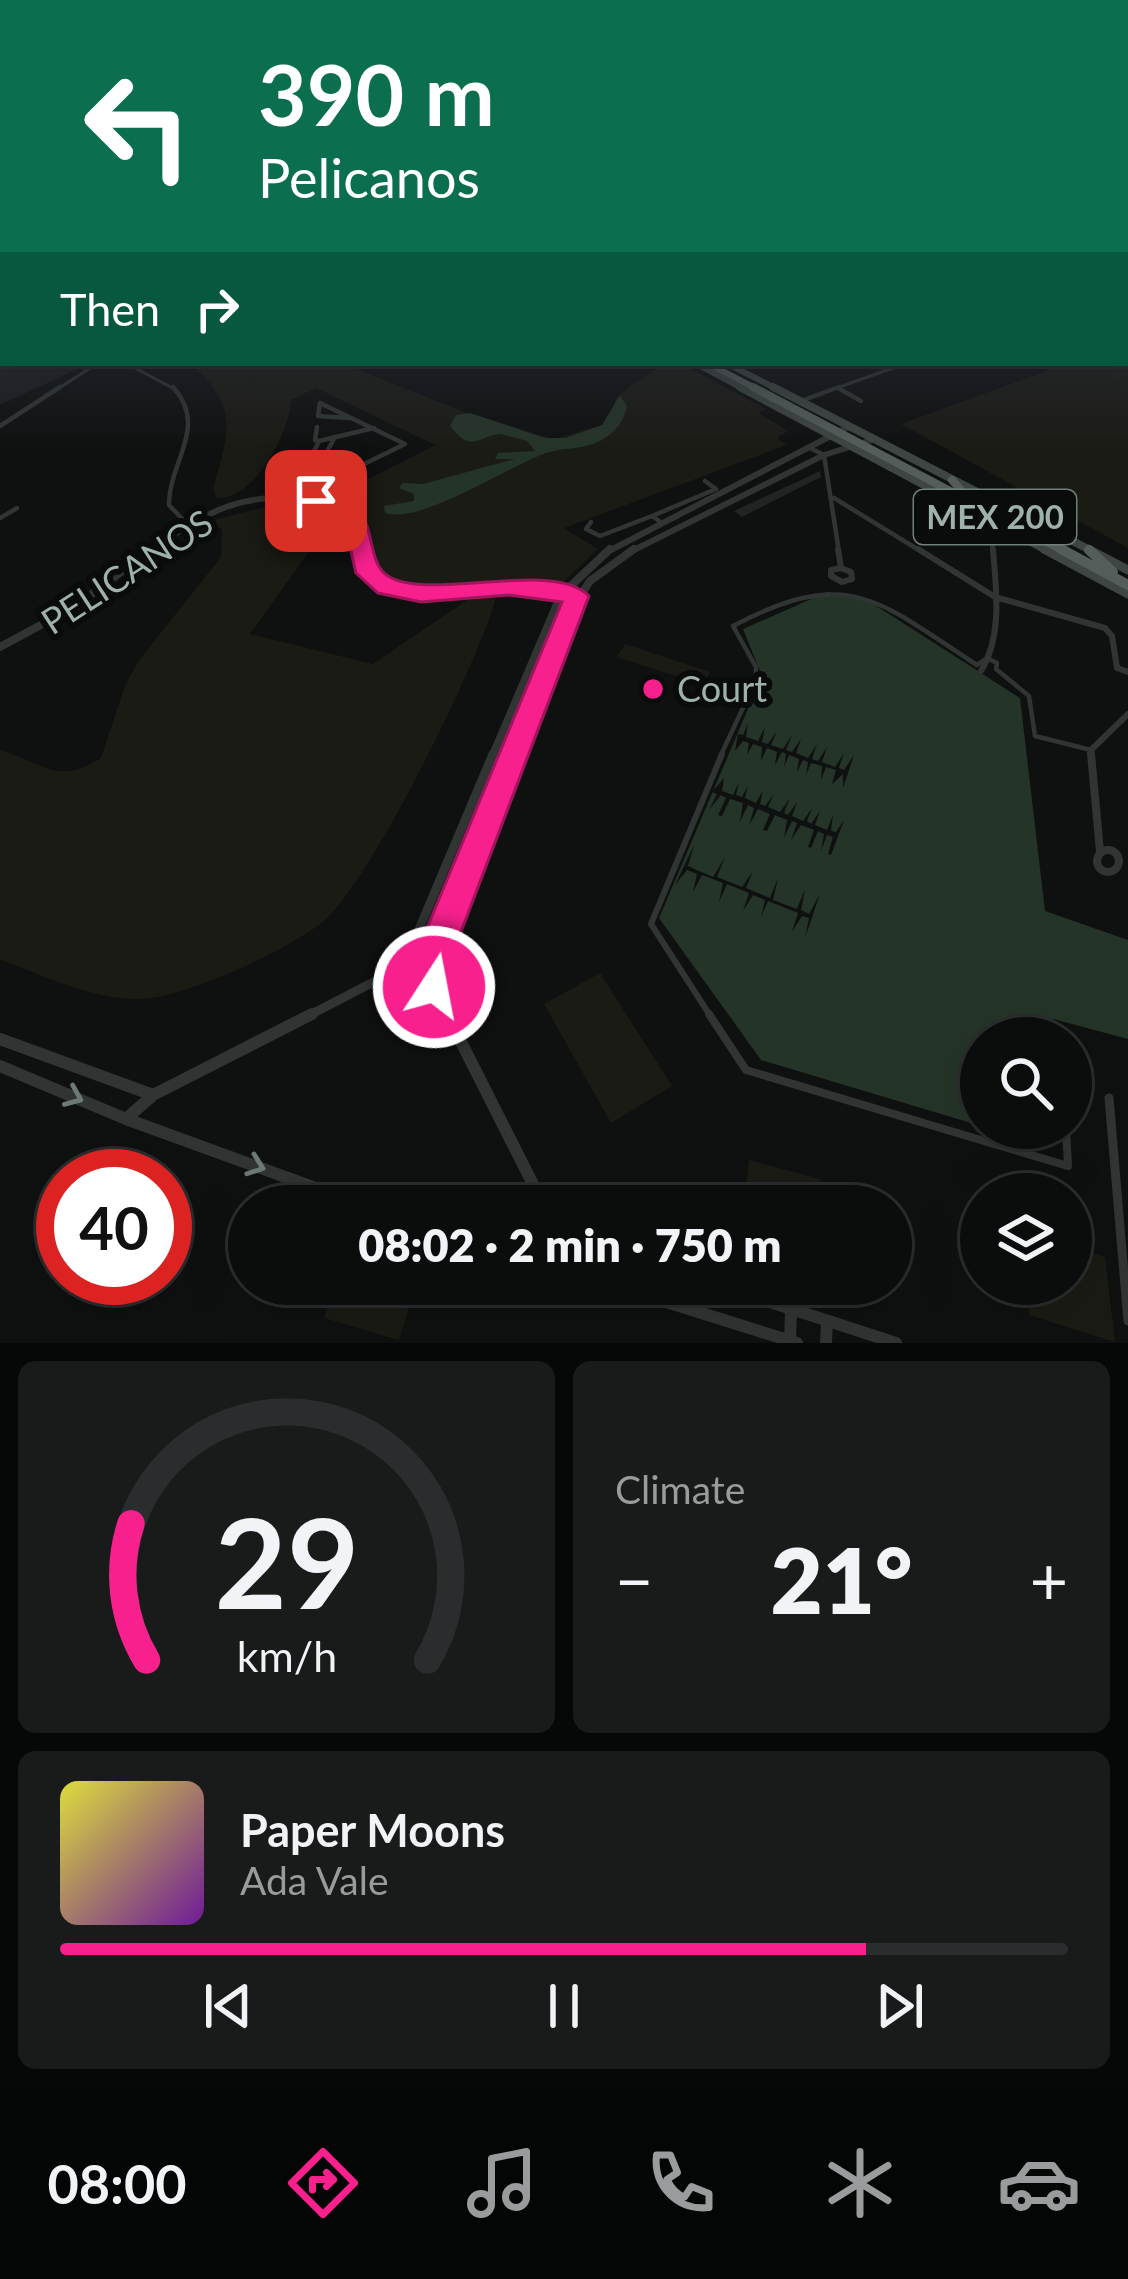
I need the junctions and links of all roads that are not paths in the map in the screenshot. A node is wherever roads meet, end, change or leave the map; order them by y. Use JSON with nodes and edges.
{"nodes":[{"id":1,"x":93,"y":366,"type":"edge"},
{"id":2,"x":133,"y":366,"type":"edge"},
{"id":3,"x":701,"y":366,"type":"edge"},
{"id":4,"x":713,"y":366,"type":"edge"},
{"id":5,"x":723,"y":366,"type":"edge"},
{"id":6,"x":733,"y":366,"type":"edge"},
{"id":7,"x":880,"y":366,"type":"edge"},
{"id":8,"x":898,"y":366,"type":"edge"},
{"id":9,"x":886,"y":370,"type":"junction"},
{"id":10,"x":743,"y":382,"type":"junction"},
{"id":11,"x":836,"y":386,"type":"junction"},
{"id":12,"x":757,"y":395,"type":"junction"},
{"id":13,"x":801,"y":401,"type":"junction"},
{"id":14,"x":861,"y":401,"type":"dead end"},
{"id":15,"x":354,"y":418,"type":"junction"},
{"id":16,"x":363,"y":423,"type":"junction"},
{"id":17,"x":0,"y":426,"type":"edge"},
{"id":18,"x":317,"y":428,"type":"dead end"},
{"id":19,"x":375,"y":428,"type":"junction"},
{"id":20,"x":358,"y":430,"type":"junction"},
{"id":21,"x":840,"y":430,"type":"junction"},
{"id":22,"x":866,"y":443,"type":"junction"},
{"id":23,"x":321,"y":444,"type":"junction"},
{"id":24,"x":812,"y":449,"type":"junction"},
{"id":25,"x":824,"y":455,"type":"junction"},
{"id":26,"x":346,"y":456,"type":"dead end"},
{"id":27,"x":909,"y":470,"type":"junction"},
{"id":28,"x":952,"y":480,"type":"junction"},
{"id":29,"x":705,"y":481,"type":"dead end"},
{"id":30,"x":294,"y":485,"type":"junction"},
{"id":31,"x":304,"y":486,"type":"junction"},
{"id":32,"x":924,"y":486,"type":"junction"},
{"id":33,"x":276,"y":497,"type":"junction"},
{"id":34,"x":967,"y":497,"type":"junction"},
{"id":35,"x":301,"y":498,"type":"junction"},
{"id":36,"x":834,"y":498,"type":"junction"},
{"id":37,"x":17,"y":508,"type":"dead end"},
{"id":38,"x":0,"y":518,"type":"edge"},
{"id":39,"x":591,"y":522,"type":"dead end"},
{"id":40,"x":990,"y":522,"type":"junction"},
{"id":41,"x":660,"y":524,"type":"junction"},
{"id":42,"x":188,"y":525,"type":"junction"},
{"id":43,"x":1043,"y":548,"type":"junction"},
{"id":44,"x":1088,"y":550,"type":"junction"},
{"id":45,"x":1074,"y":558,"type":"junction"},
{"id":46,"x":841,"y":568,"type":"dead end"},
{"id":47,"x":1128,"y":570,"type":"edge"},
{"id":48,"x":1113,"y":572,"type":"junction"},
{"id":49,"x":1128,"y":586,"type":"edge"},
{"id":50,"x":561,"y":595,"type":"junction"},
{"id":51,"x":995,"y":597,"type":"junction"},
{"id":52,"x":577,"y":599,"type":"junction"},
{"id":53,"x":0,"y":647,"type":"edge"},
{"id":54,"x":992,"y":660,"type":"junction"},
{"id":55,"x":981,"y":671,"type":"dead end"},
{"id":56,"x":1128,"y":672,"type":"edge"},
{"id":57,"x":1128,"y":714,"type":"edge"},
{"id":58,"x":504,"y":733,"type":"junction"},
{"id":59,"x":521,"y":736,"type":"junction"},
{"id":60,"x":1091,"y":750,"type":"junction"},
{"id":61,"x":1100,"y":851,"type":"junction"},
{"id":62,"x":1124,"y":870,"type":"edge"},
{"id":63,"x":403,"y":957,"type":"junction"},
{"id":64,"x":435,"y":963,"type":"junction"},
{"id":65,"x":385,"y":976,"type":"junction"},
{"id":66,"x":434,"y":987,"type":"junction"},
{"id":67,"x":0,"y":1039,"type":"edge"},
{"id":68,"x":0,"y":1066,"type":"edge"},
{"id":69,"x":153,"y":1095,"type":"junction"},
{"id":70,"x":1109,"y":1098,"type":"dead end"},
{"id":71,"x":127,"y":1119,"type":"junction"},
{"id":72,"x":960,"y":1134,"type":"edge"},
{"id":73,"x":1011,"y":1149,"type":"edge"},
{"id":74,"x":1067,"y":1149,"type":"edge"},
{"id":75,"x":308,"y":1185,"type":"edge"},
{"id":76,"x":533,"y":1185,"type":"edge"},
{"id":77,"x":675,"y":1305,"type":"edge"},
{"id":78,"x":774,"y":1305,"type":"edge"},
{"id":79,"x":791,"y":1311,"type":"junction"},
{"id":80,"x":827,"y":1322,"type":"junction"},
{"id":81,"x":1128,"y":1322,"type":"edge"},
{"id":82,"x":793,"y":1342,"type":"edge"},
{"id":83,"x":826,"y":1343,"type":"edge"},
{"id":84,"x":896,"y":1343,"type":"edge"}],
"edges":[{"from":1,"to":17,"type":"street"},
{"from":2,"to":42,"type":"street"},
{"from":3,"to":12,"type":"main road"},
{"from":4,"to":10,"type":"highway","number":"MEX 200"},
{"from":5,"to":21,"type":"highway","number":"MEX 200"},
{"from":6,"to":13,"type":"main road"},
{"from":7,"to":9,"type":"street"},
{"from":8,"to":9,"type":"street"},
{"from":9,"to":11,"type":"street"},
{"from":10,"to":12,"type":"highway"},
{"from":10,"to":21,"type":"highway","number":"MEX 200"},
{"from":11,"to":13,"type":"street"},
{"from":11,"to":14,"type":"street"},
{"from":12,"to":21,"type":"main road"},
{"from":13,"to":21,"type":"main road"},
{"from":15,"to":15,"type":"street"},
{"from":15,"to":16,"type":"street"},
{"from":16,"to":19,"type":"street"},
{"from":16,"to":20,"type":"street"},
{"from":18,"to":23,"type":"street"},
{"from":19,"to":20,"type":"street"},
{"from":19,"to":26,"type":"street"},
{"from":20,"to":23,"type":"street"},
{"from":21,"to":22,"type":"highway","number":"MEX 200"},
{"from":21,"to":24,"type":"street"},
{"from":22,"to":25,"type":"street"},
{"from":22,"to":27,"type":"highway","number":"MEX 200"},
{"from":22,"to":28,"type":"main road"},
{"from":22,"to":32,"type":"main road"},
{"from":22,"to":34,"type":"highway","number":"MEX 200"},
{"from":23,"to":30,"type":"street"},
{"from":23,"to":31,"type":"street"},
{"from":24,"to":25,"type":"street"},
{"from":24,"to":41,"type":"street"},
{"from":25,"to":36,"type":"street"},
{"from":25,"to":41,"type":"street"},
{"from":27,"to":32,"type":"highway"},
{"from":27,"to":45,"type":"highway","number":"MEX 200"},
{"from":28,"to":34,"type":"highway"},
{"from":28,"to":44,"type":"main road"},
{"from":29,"to":41,"type":"street"},
{"from":30,"to":31,"type":"street"},
{"from":30,"to":33,"type":"street"},
{"from":31,"to":35,"type":"street"},
{"from":32,"to":40,"type":"main road"},
{"from":33,"to":35,"type":"street","name":"PELICANOS"},
{"from":33,"to":42,"type":"street","name":"PELICANOS"},
{"from":34,"to":48,"type":"highway","number":"MEX 200"},
{"from":35,"to":50,"type":"street","name":"PELICANOS"},
{"from":36,"to":46,"type":"street"},
{"from":36,"to":51,"type":"street"},
{"from":37,"to":38,"type":"street"},
{"from":39,"to":41,"type":"street"},
{"from":40,"to":43,"type":"main road"},
{"from":40,"to":51,"type":"street"},
{"from":41,"to":50,"type":"street"},
{"from":41,"to":52,"type":"street"},
{"from":42,"to":53,"type":"street","name":"PELICANOS"},
{"from":43,"to":45,"type":"highway"},
{"from":43,"to":49,"type":"main road"},
{"from":44,"to":47,"type":"main road"},
{"from":44,"to":48,"type":"highway"},
{"from":45,"to":49,"type":"highway","number":"MEX 200"},
{"from":48,"to":49,"type":"highway","number":"MEX 200"},
{"from":50,"to":52,"type":"street","name":"PELICANOS"},
{"from":50,"to":58,"type":"street"},
{"from":51,"to":54,"type":"street"},
{"from":51,"to":56,"type":"street"},
{"from":52,"to":59,"type":"street"},
{"from":54,"to":55,"type":"street"},
{"from":54,"to":60,"type":"street"},
{"from":54,"to":72,"type":"street"},
{"from":57,"to":60,"type":"street"},
{"from":58,"to":59,"type":"street"},
{"from":58,"to":63,"type":"street"},
{"from":59,"to":64,"type":"street"},
{"from":60,"to":61,"type":"street"},
{"from":61,"to":62,"type":"street"},
{"from":61,"to":62,"type":"street"},
{"from":63,"to":64,"type":"street"},
{"from":63,"to":65,"type":"street"},
{"from":64,"to":66,"type":"street"},
{"from":65,"to":66,"type":"street"},
{"from":65,"to":69,"type":"street"},
{"from":66,"to":76,"type":"street"},
{"from":67,"to":69,"type":"street"},
{"from":68,"to":71,"type":"street","one_way":true},
{"from":69,"to":71,"type":"street"},
{"from":70,"to":81,"type":"street"},
{"from":71,"to":75,"type":"street","one_way":true},
{"from":73,"to":74,"type":"street"},
{"from":77,"to":82,"type":"street"},
{"from":78,"to":79,"type":"street"},
{"from":79,"to":80,"type":"street"},
{"from":79,"to":82,"type":"street"},
{"from":80,"to":83,"type":"street"},
{"from":80,"to":84,"type":"street"}]}
